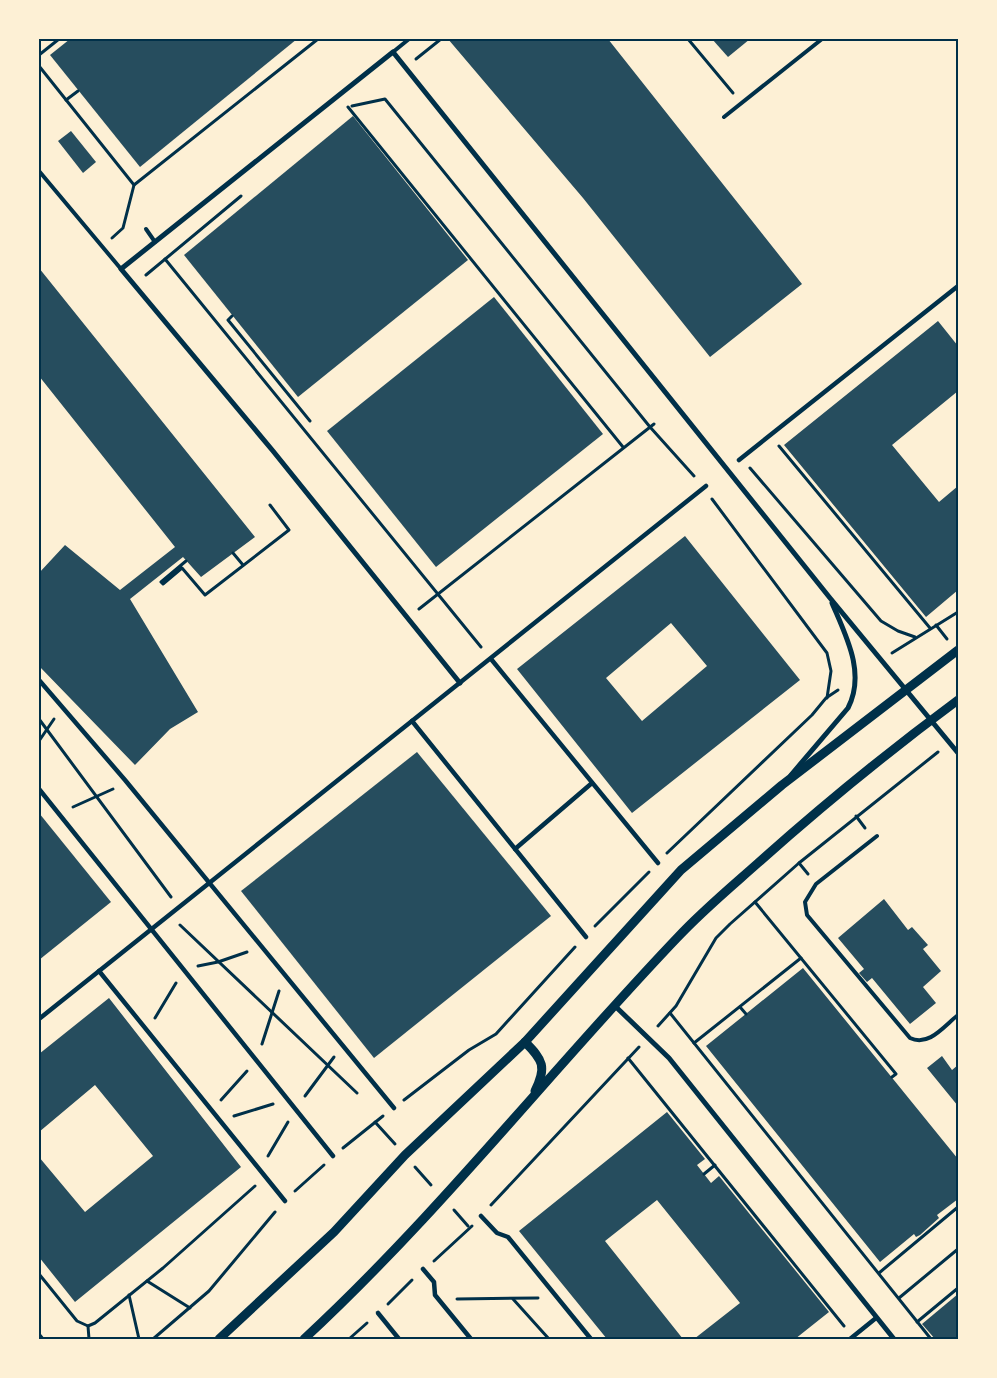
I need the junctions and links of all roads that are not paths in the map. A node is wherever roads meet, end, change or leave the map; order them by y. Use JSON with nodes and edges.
{"nodes":[{"id":1,"x":409,"y":39,"type":"edge"},
{"id":2,"x":822,"y":39,"type":"edge"},
{"id":3,"x":393,"y":52,"type":"junction"},
{"id":4,"x":724,"y":117,"type":"dead end"},
{"id":5,"x":39,"y":171,"type":"edge"},
{"id":6,"x":146,"y":229,"type":"dead end"},
{"id":7,"x":155,"y":242,"type":"junction"},
{"id":8,"x":121,"y":269,"type":"junction"},
{"id":9,"x":958,"y":286,"type":"edge"},
{"id":10,"x":739,"y":460,"type":"dead end"},
{"id":11,"x":705,"y":487,"type":"road end"},
{"id":12,"x":830,"y":598,"type":"junction"},
{"id":13,"x":958,"y":650,"type":"edge"},
{"id":14,"x":491,"y":659,"type":"junction"},
{"id":15,"x":39,"y":680,"type":"edge"},
{"id":16,"x":460,"y":683,"type":"junction"},
{"id":17,"x":908,"y":689,"type":"junction"},
{"id":18,"x":958,"y":700,"type":"edge"},
{"id":19,"x":932,"y":719,"type":"junction"},
{"id":20,"x":412,"y":721,"type":"junction"},
{"id":21,"x":958,"y":753,"type":"edge"},
{"id":22,"x":592,"y":783,"type":"junction"},
{"id":23,"x":782,"y":785,"type":"junction"},
{"id":24,"x":39,"y":789,"type":"edge"},
{"id":25,"x":877,"y":836,"type":"dead end"},
{"id":26,"x":515,"y":849,"type":"junction"},
{"id":27,"x":658,"y":863,"type":"road end"},
{"id":28,"x":209,"y":884,"type":"junction"},
{"id":29,"x":152,"y":928,"type":"junction"},
{"id":30,"x":586,"y":937,"type":"road end"},
{"id":31,"x":98,"y":971,"type":"junction"},
{"id":32,"x":614,"y":1004,"type":"junction"},
{"id":33,"x":958,"y":1015,"type":"edge"},
{"id":34,"x":39,"y":1019,"type":"edge"},
{"id":35,"x":525,"y":1042,"type":"junction"},
{"id":36,"x":531,"y":1100,"type":"junction"},
{"id":37,"x":394,"y":1108,"type":"road end"},
{"id":38,"x":333,"y":1156,"type":"road end"},
{"id":39,"x":285,"y":1201,"type":"road end"},
{"id":40,"x":481,"y":1216,"type":"dead end"},
{"id":41,"x":423,"y":1269,"type":"dead end"},
{"id":42,"x":378,"y":1314,"type":"dead end"},
{"id":43,"x":876,"y":1318,"type":"junction"},
{"id":44,"x":851,"y":1338,"type":"edge"},
{"id":45,"x":219,"y":1339,"type":"edge"},
{"id":46,"x":304,"y":1339,"type":"edge"},
{"id":47,"x":399,"y":1339,"type":"edge"},
{"id":48,"x":471,"y":1339,"type":"edge"},
{"id":49,"x":590,"y":1339,"type":"edge"},
{"id":50,"x":894,"y":1339,"type":"edge"}],
"edges":[{"from":1,"to":3,"type":"lane"},
{"from":2,"to":4,"type":"lane"},
{"from":3,"to":7,"type":"street"},
{"from":3,"to":12,"type":"street"},
{"from":5,"to":8,"type":"lane"},
{"from":6,"to":7,"type":"lane"},
{"from":7,"to":8,"type":"street"},
{"from":8,"to":16,"type":"street"},
{"from":9,"to":10,"type":"street"},
{"from":11,"to":14,"type":"street"},
{"from":12,"to":17,"type":"street"},
{"from":12,"to":23,"type":"street"},
{"from":13,"to":17,"type":"street"},
{"from":14,"to":16,"type":"street"},
{"from":14,"to":22,"type":"street"},
{"from":15,"to":28,"type":"street"},
{"from":16,"to":20,"type":"street"},
{"from":17,"to":19,"type":"street"},
{"from":17,"to":23,"type":"street"},
{"from":18,"to":19,"type":"street"},
{"from":19,"to":21,"type":"street"},
{"from":19,"to":32,"type":"street"},
{"from":20,"to":26,"type":"street"},
{"from":20,"to":28,"type":"street"},
{"from":22,"to":26,"type":"street"},
{"from":22,"to":27,"type":"street"},
{"from":23,"to":35,"type":"street"},
{"from":24,"to":29,"type":"street"},
{"from":25,"to":33,"type":"lane"},
{"from":26,"to":30,"type":"street"},
{"from":28,"to":29,"type":"street"},
{"from":28,"to":37,"type":"street"},
{"from":29,"to":31,"type":"street"},
{"from":29,"to":38,"type":"street"},
{"from":31,"to":34,"type":"street"},
{"from":31,"to":39,"type":"street"},
{"from":32,"to":36,"type":"street"},
{"from":32,"to":43,"type":"street"},
{"from":35,"to":36,"type":"street"},
{"from":35,"to":45,"type":"street"},
{"from":36,"to":46,"type":"street"},
{"from":40,"to":49,"type":"street"},
{"from":41,"to":48,"type":"street"},
{"from":42,"to":47,"type":"street"},
{"from":43,"to":44,"type":"street"},
{"from":43,"to":50,"type":"street"}]}
